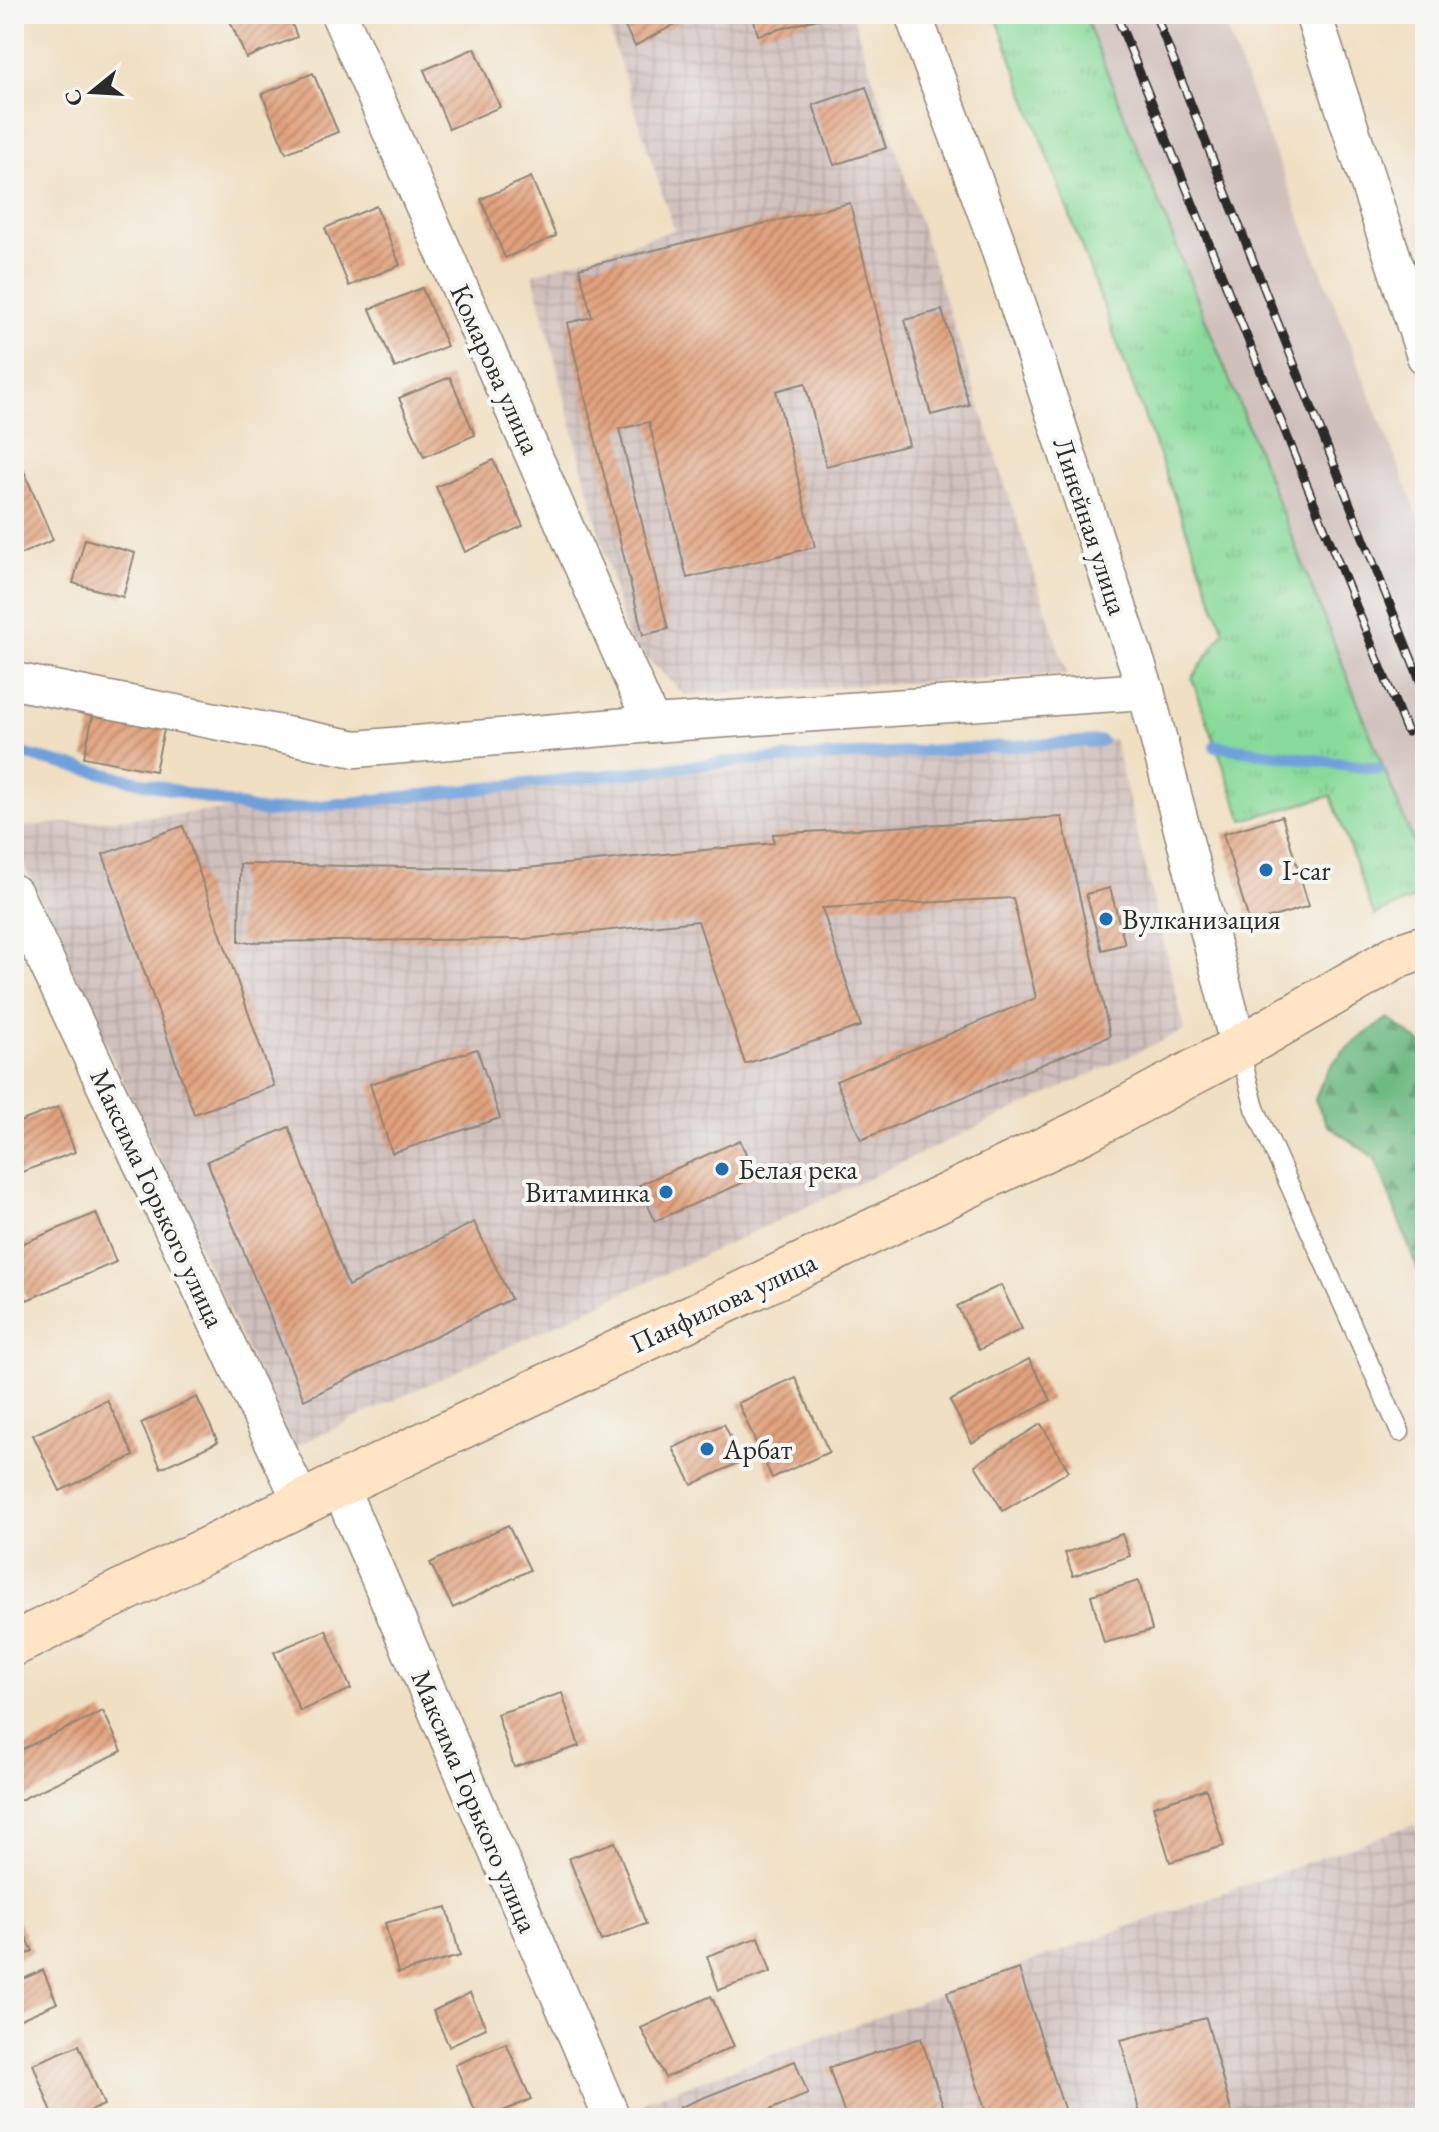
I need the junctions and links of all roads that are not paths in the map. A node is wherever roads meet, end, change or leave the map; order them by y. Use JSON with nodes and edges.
{"nodes":[{"id":1,"x":339,"y":14,"type":"edge"},
{"id":2,"x":913,"y":14,"type":"edge"},
{"id":3,"x":1313,"y":14,"type":"edge"},
{"id":4,"x":1425,"y":356,"type":"edge"},
{"id":5,"x":14,"y":681,"type":"edge"},
{"id":6,"x":1149,"y":704,"type":"junction"},
{"id":7,"x":652,"y":724,"type":"junction"},
{"id":8,"x":14,"y":893,"type":"edge"},
{"id":9,"x":1425,"y":947,"type":"edge"},
{"id":10,"x":1239,"y":1048,"type":"junction"},
{"id":11,"x":1400,"y":1432,"type":"dead end"},
{"id":12,"x":321,"y":1494,"type":"junction"},
{"id":13,"x":14,"y":1644,"type":"edge"},
{"id":14,"x":612,"y":2118,"type":"edge"}],
"edges":[{"from":1,"to":7,"type":"street","name":"Комарова улица"},
{"from":2,"to":6,"type":"street","name":"Линейная улица"},
{"from":3,"to":4,"type":"street"},
{"from":5,"to":7,"type":"street"},
{"from":6,"to":7,"type":"street"},
{"from":6,"to":10,"type":"street","name":"Линейная улица"},
{"from":8,"to":12,"type":"street","name":"Максима Горького улица"},
{"from":9,"to":10,"type":"street","name":"Панфилова улица"},
{"from":10,"to":11,"type":"lane"},
{"from":10,"to":12,"type":"street","name":"Панфилова улица"},
{"from":12,"to":13,"type":"street","name":"Панфилова улица"},
{"from":12,"to":14,"type":"street","name":"Максима Горького улица"}]}
